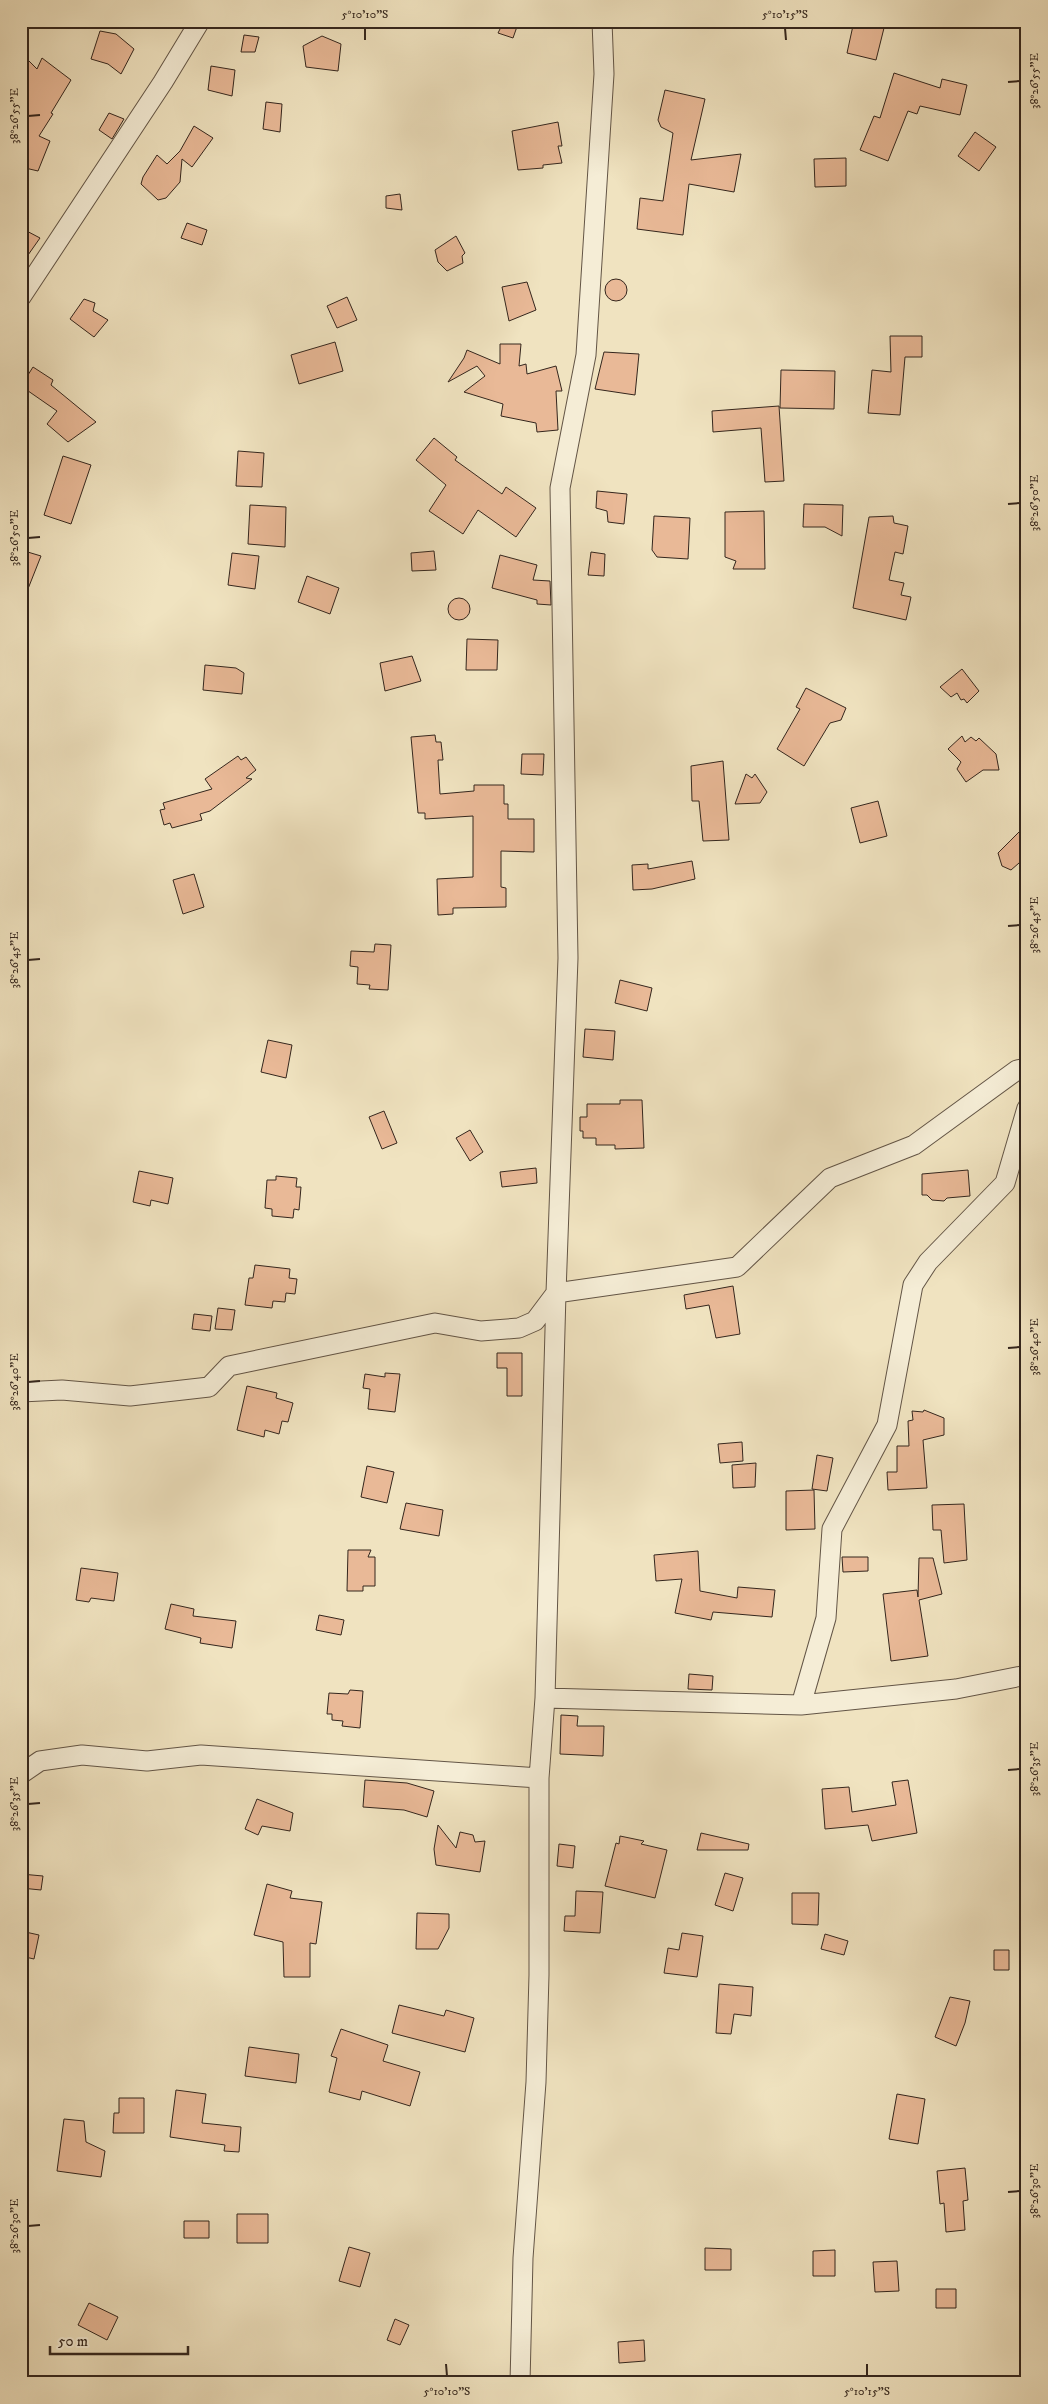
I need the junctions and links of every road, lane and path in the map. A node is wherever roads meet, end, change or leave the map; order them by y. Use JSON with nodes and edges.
{"nodes":[{"id":1,"x":200,"y":21,"type":"edge"},
{"id":2,"x":602,"y":21,"type":"edge"},
{"id":3,"x":21,"y":297,"type":"edge"},
{"id":4,"x":1027,"y":1068,"type":"edge"},
{"id":5,"x":1027,"y":1108,"type":"edge"},
{"id":6,"x":556,"y":1293,"type":"junction"},
{"id":7,"x":21,"y":1392,"type":"edge"},
{"id":8,"x":1027,"y":1675,"type":"edge"},
{"id":9,"x":544,"y":1698,"type":"junction"},
{"id":10,"x":801,"y":1705,"type":"junction"},
{"id":11,"x":21,"y":1774,"type":"edge"},
{"id":12,"x":539,"y":1778,"type":"junction"},
{"id":13,"x":520,"y":2383,"type":"edge"}],
"edges":[{"from":1,"to":3,"type":"street"},
{"from":2,"to":6,"type":"street"},
{"from":4,"to":6,"type":"street"},
{"from":5,"to":10,"type":"street"},
{"from":6,"to":7,"type":"street"},
{"from":6,"to":9,"type":"street"},
{"from":8,"to":10,"type":"street"},
{"from":9,"to":10,"type":"street"},
{"from":9,"to":12,"type":"street"},
{"from":11,"to":12,"type":"street"},
{"from":12,"to":13,"type":"street"}]}
